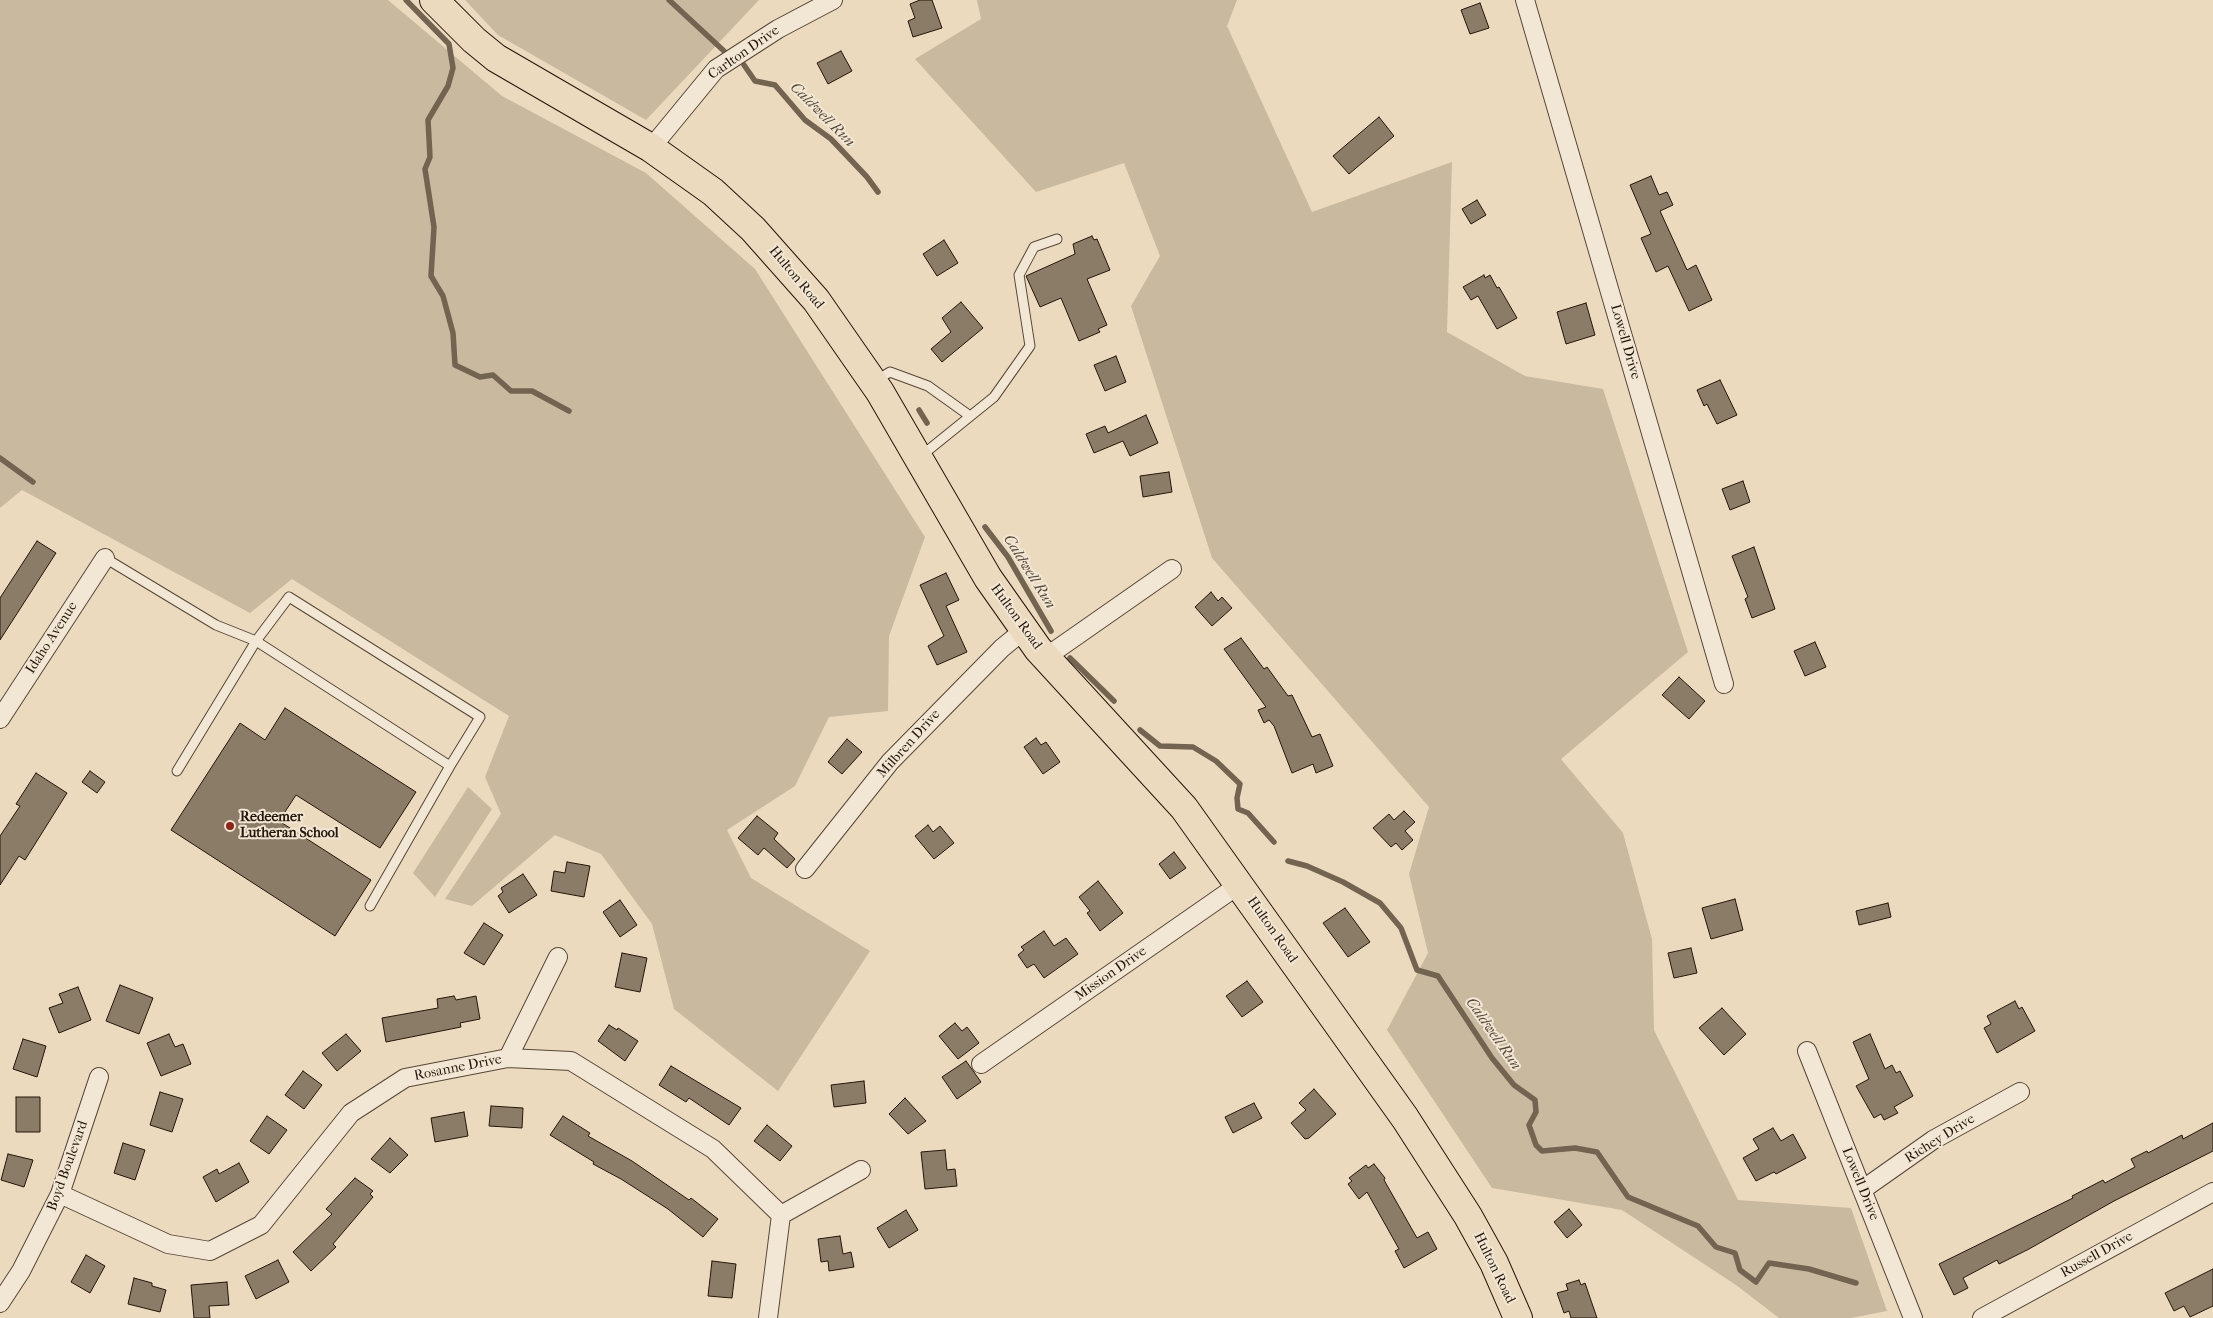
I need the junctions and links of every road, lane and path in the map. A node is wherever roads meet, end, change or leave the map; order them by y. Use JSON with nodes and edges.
{"nodes":[{"id":1,"x":434,"y":0,"type":"edge"},
{"id":2,"x":833,"y":0,"type":"edge"},
{"id":3,"x":1525,"y":0,"type":"edge"},
{"id":4,"x":651,"y":148,"type":"junction"},
{"id":5,"x":1058,"y":239,"type":"dead end"},
{"id":6,"x":873,"y":382,"type":"junction"},
{"id":7,"x":970,"y":416,"type":"junction"},
{"id":8,"x":918,"y":458,"type":"junction"},
{"id":9,"x":105,"y":558,"type":"joint"},
{"id":10,"x":1172,"y":569,"type":"dead end"},
{"id":11,"x":1024,"y":630,"type":"junction"},
{"id":12,"x":256,"y":641,"type":"junction"},
{"id":13,"x":1046,"y":657,"type":"junction"},
{"id":14,"x":1724,"y":684,"type":"dead end"},
{"id":15,"x":0,"y":719,"type":"edge"},
{"id":16,"x":450,"y":766,"type":"junction"},
{"id":17,"x":177,"y":771,"type":"dead end"},
{"id":18,"x":806,"y":869,"type":"dead end"},
{"id":19,"x":1240,"y":884,"type":"junction"},
{"id":20,"x":370,"y":906,"type":"dead end"},
{"id":21,"x":558,"y":957,"type":"dead end"},
{"id":22,"x":1807,"y":1051,"type":"dead end"},
{"id":23,"x":508,"y":1058,"type":"junction"},
{"id":24,"x":981,"y":1064,"type":"dead end"},
{"id":25,"x":99,"y":1077,"type":"dead end"},
{"id":26,"x":2020,"y":1092,"type":"dead end"},
{"id":27,"x":861,"y":1170,"type":"dead end"},
{"id":28,"x":1862,"y":1190,"type":"junction"},
{"id":29,"x":2213,"y":1192,"type":"edge"},
{"id":30,"x":60,"y":1194,"type":"junction"},
{"id":31,"x":782,"y":1215,"type":"junction"},
{"id":32,"x":0,"y":1303,"type":"edge"},
{"id":33,"x":768,"y":1318,"type":"edge"},
{"id":34,"x":1518,"y":1318,"type":"edge"},
{"id":35,"x":1913,"y":1318,"type":"edge"},
{"id":36,"x":1982,"y":1318,"type":"edge"}],
"edges":[{"from":1,"to":4,"type":"main road","name":"Hulton Road"},
{"from":2,"to":4,"type":"street","name":"Carlton Drive"},
{"from":3,"to":14,"type":"street","name":"Lowell Drive"},
{"from":4,"to":6,"type":"main road","name":"Hulton Road"},
{"from":5,"to":7,"type":"lane"},
{"from":6,"to":7,"type":"lane"},
{"from":6,"to":8,"type":"main road","name":"Hulton Road"},
{"from":7,"to":8,"type":"lane"},
{"from":8,"to":11,"type":"main road","name":"Hulton Road"},
{"from":9,"to":12,"type":"lane"},
{"from":9,"to":15,"type":"street","name":"Idaho Avenue"},
{"from":10,"to":13,"type":"street"},
{"from":11,"to":13,"type":"main road","name":"Hulton Road"},
{"from":11,"to":18,"type":"street","name":"Milbren Drive"},
{"from":12,"to":16,"type":"lane"},
{"from":12,"to":16,"type":"lane"},
{"from":12,"to":17,"type":"lane"},
{"from":13,"to":19,"type":"main road","name":"Hulton Road"},
{"from":16,"to":20,"type":"lane"},
{"from":19,"to":24,"type":"street","name":"Mission Drive"},
{"from":19,"to":34,"type":"main road","name":"Hulton Road"},
{"from":21,"to":23,"type":"street"},
{"from":22,"to":28,"type":"street","name":"Lowell Drive"},
{"from":23,"to":30,"type":"street","name":"Rosanne Drive"},
{"from":23,"to":31,"type":"street","name":"Rosanne Drive"},
{"from":25,"to":30,"type":"street","name":"Boyd Boulevard"},
{"from":26,"to":28,"type":"street","name":"Richey Drive"},
{"from":27,"to":31,"type":"street"},
{"from":28,"to":35,"type":"street","name":"Lowell Drive"},
{"from":29,"to":36,"type":"street","name":"Russell Drive"},
{"from":30,"to":32,"type":"street","name":"Boyd Boulevard"},
{"from":31,"to":33,"type":"street"}]}
